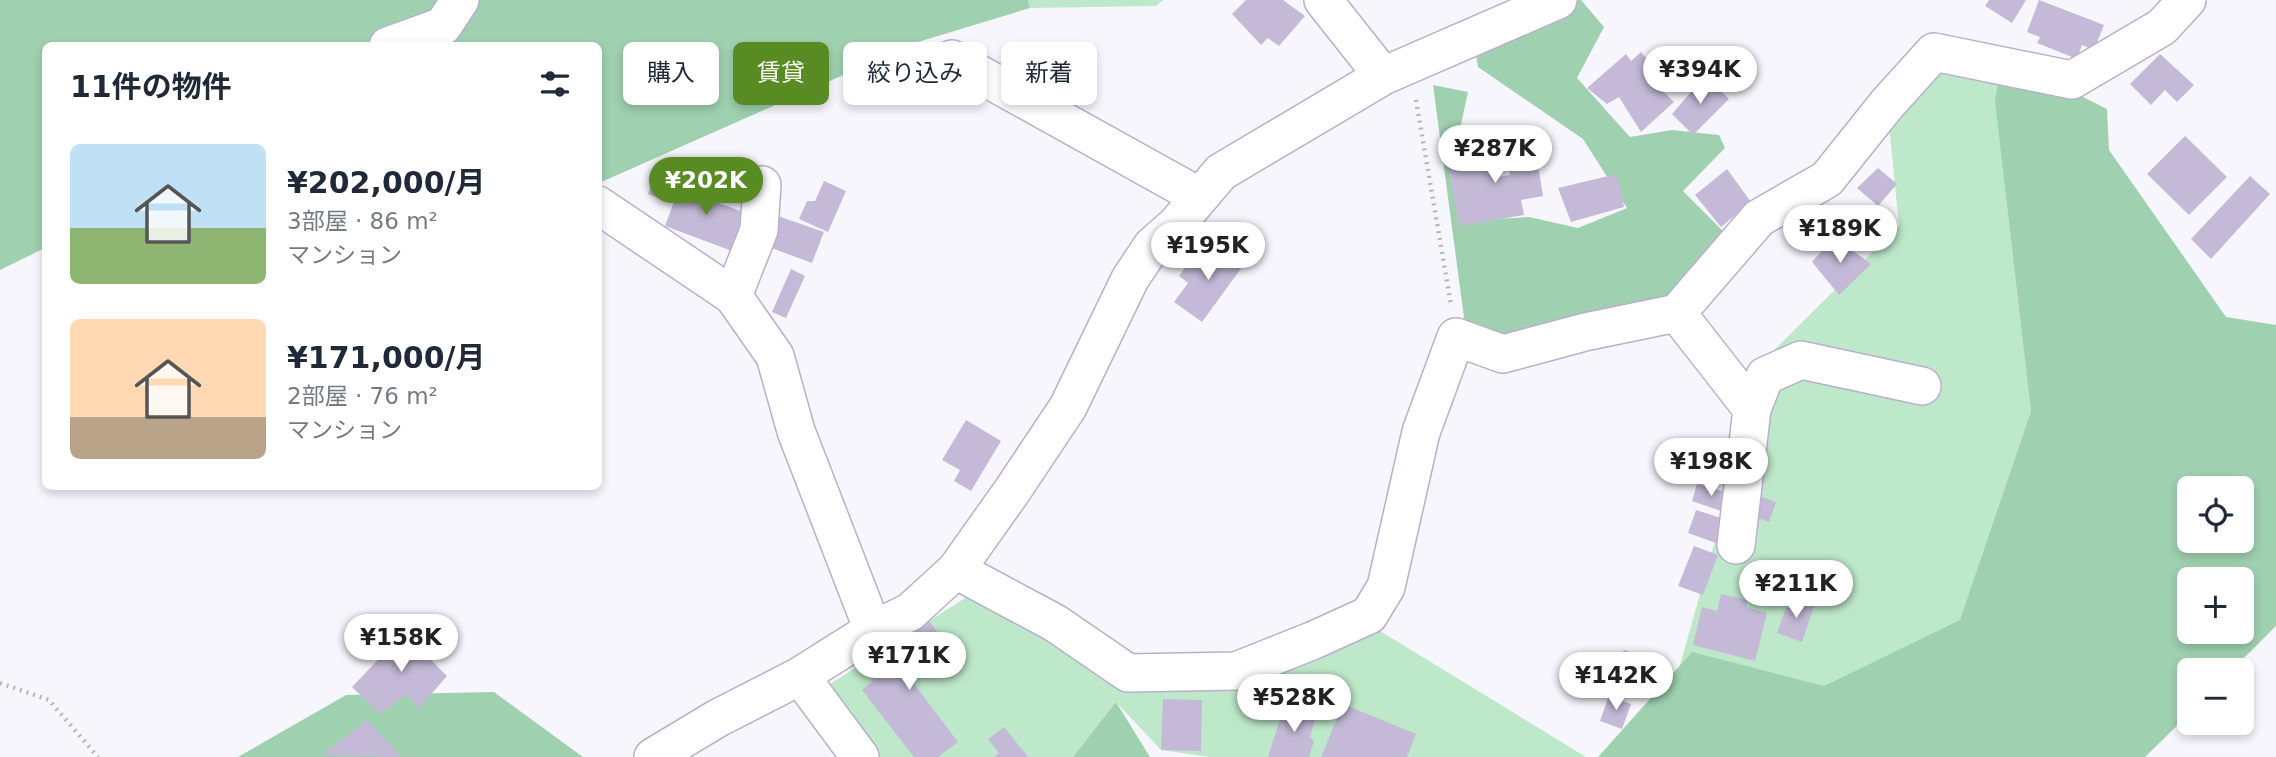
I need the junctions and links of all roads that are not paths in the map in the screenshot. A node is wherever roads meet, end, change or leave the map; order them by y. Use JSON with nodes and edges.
{"nodes":[{"id":1,"x":460,"y":0,"type":"edge"},
{"id":2,"x":1323,"y":0,"type":"edge"},
{"id":3,"x":1558,"y":0,"type":"edge"},
{"id":4,"x":2187,"y":0,"type":"edge"},
{"id":5,"x":398,"y":42,"type":"edge"},
{"id":6,"x":1397,"y":70,"type":"junction"},
{"id":7,"x":987,"y":78,"type":"edge"},
{"id":8,"x":762,"y":185,"type":"dead end"},
{"id":9,"x":1200,"y":197,"type":"junction"},
{"id":10,"x":602,"y":208,"type":"edge"},
{"id":11,"x":733,"y":296,"type":"junction"},
{"id":12,"x":1677,"y":313,"type":"junction"},
{"id":13,"x":1922,"y":386,"type":"dead end"},
{"id":14,"x":1752,"y":409,"type":"junction"},
{"id":15,"x":1736,"y":545,"type":"dead end"},
{"id":16,"x":956,"y":570,"type":"junction"},
{"id":17,"x":873,"y":630,"type":"junction"},
{"id":18,"x":800,"y":676,"type":"junction"},
{"id":19,"x":653,"y":757,"type":"edge"},
{"id":20,"x":860,"y":757,"type":"edge"}],
"edges":[{"from":1,"to":5,"type":"street"},
{"from":2,"to":6,"type":"street"},
{"from":3,"to":6,"type":"street"},
{"from":4,"to":12,"type":"street"},
{"from":6,"to":9,"type":"street"},
{"from":7,"to":9,"type":"street"},
{"from":8,"to":11,"type":"street"},
{"from":9,"to":16,"type":"street"},
{"from":10,"to":11,"type":"street"},
{"from":11,"to":17,"type":"street"},
{"from":12,"to":14,"type":"street"},
{"from":12,"to":16,"type":"street"},
{"from":13,"to":14,"type":"street"},
{"from":14,"to":15,"type":"street"},
{"from":16,"to":17,"type":"street"},
{"from":17,"to":18,"type":"street"},
{"from":18,"to":19,"type":"street"},
{"from":18,"to":20,"type":"street"}]}
